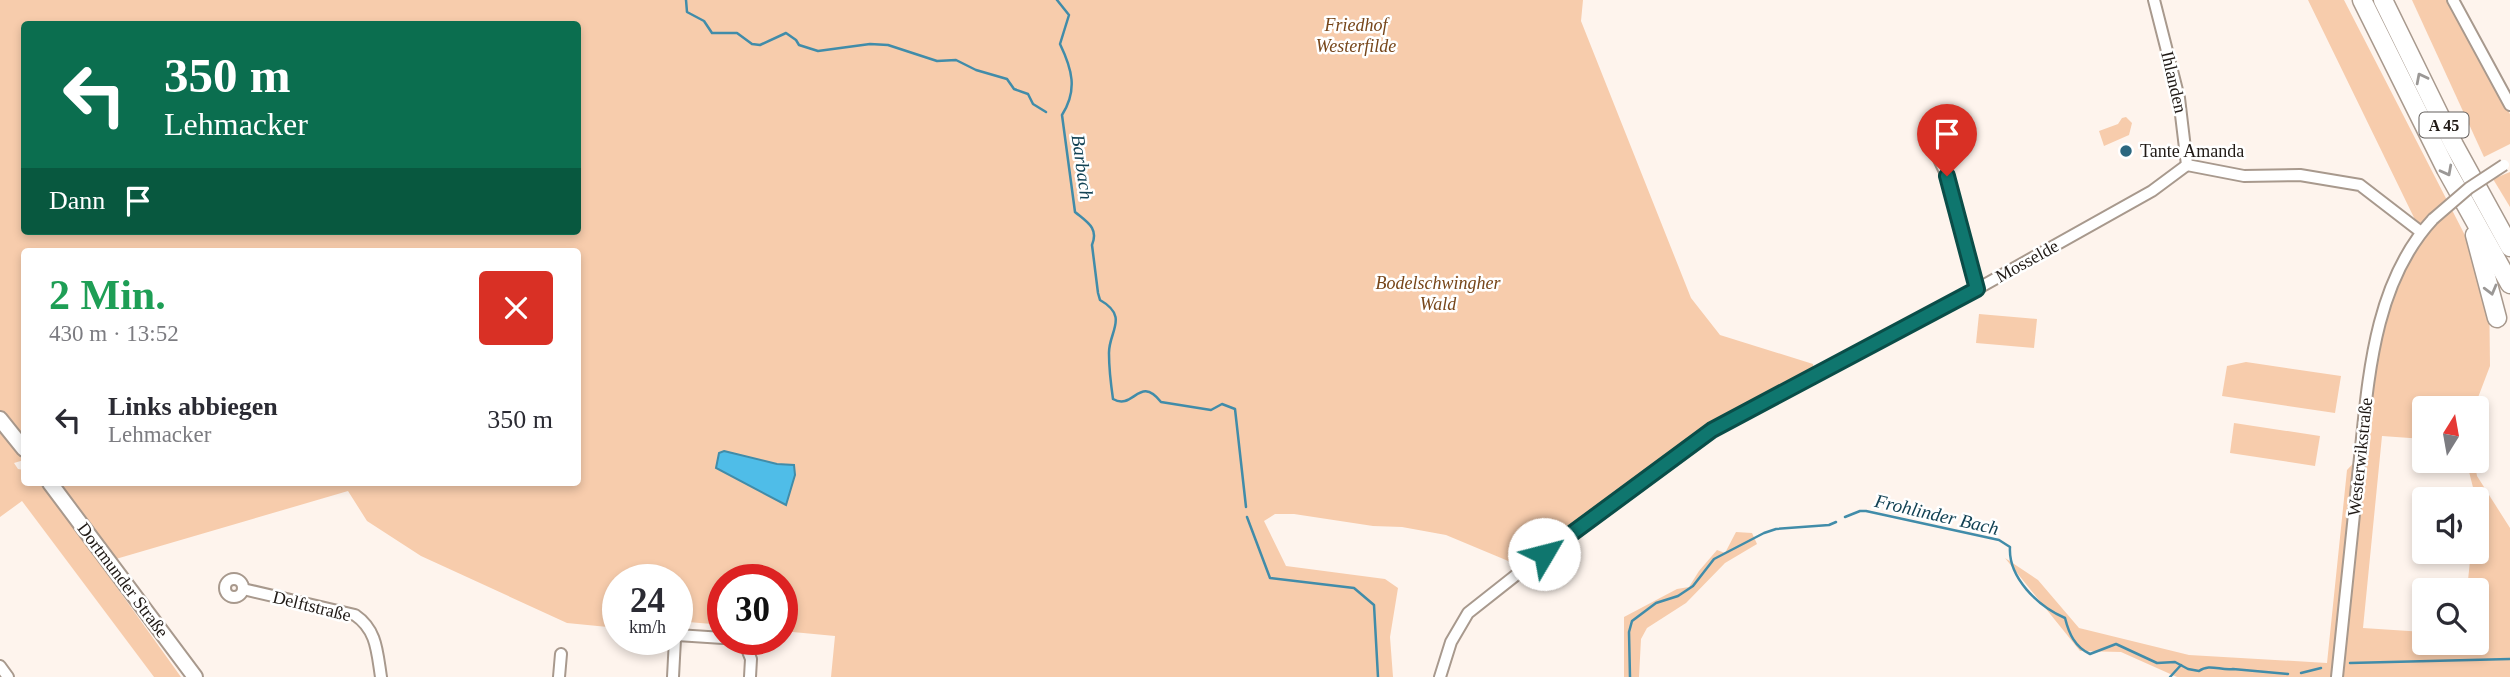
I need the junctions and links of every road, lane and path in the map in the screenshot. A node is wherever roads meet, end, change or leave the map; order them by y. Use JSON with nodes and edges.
{"nodes":[{"id":1,"x":2154,"y":0,"type":"edge"},
{"id":2,"x":2362,"y":0,"type":"edge"},
{"id":3,"x":2383,"y":0,"type":"edge"},
{"id":4,"x":2453,"y":0,"type":"edge"},
{"id":5,"x":2510,"y":105,"type":"edge"},
{"id":6,"x":1936,"y":153,"type":"dead end"},
{"id":7,"x":2507,"y":163,"type":"edge"},
{"id":8,"x":2187,"y":165,"type":"junction"},
{"id":9,"x":2471,"y":215,"type":"junction"},
{"id":10,"x":2421,"y":232,"type":"junction"},
{"id":11,"x":2510,"y":247,"type":"edge"},
{"id":12,"x":2510,"y":284,"type":"edge"},
{"id":13,"x":1977,"y":289,"type":"junction"},
{"id":14,"x":2497,"y":318,"type":"dead end"},
{"id":15,"x":0,"y":419,"type":"edge"},
{"id":16,"x":21,"y":445,"type":"edge"},
{"id":17,"x":52,"y":486,"type":"edge"},
{"id":18,"x":243,"y":589,"type":"dead end"},
{"id":19,"x":561,"y":654,"type":"dead end"},
{"id":20,"x":675,"y":655,"type":"edge"},
{"id":21,"x":750,"y":655,"type":"edge"},
{"id":22,"x":0,"y":666,"type":"edge"},
{"id":23,"x":8,"y":677,"type":"edge"},
{"id":24,"x":195,"y":677,"type":"edge"},
{"id":25,"x":381,"y":677,"type":"edge"},
{"id":26,"x":559,"y":677,"type":"edge"},
{"id":27,"x":673,"y":677,"type":"edge"},
{"id":28,"x":750,"y":677,"type":"edge"},
{"id":29,"x":1440,"y":677,"type":"edge"},
{"id":30,"x":2337,"y":677,"type":"edge"}],
"edges":[{"from":1,"to":8,"type":"street","name":"Ihlanden"},
{"from":2,"to":9,"type":"highway","number":"A 45","one_way":true},
{"from":11,"to":3,"type":"highway","number":"A 45","one_way":true},
{"from":4,"to":5,"type":"street"},
{"from":6,"to":13,"type":"street"},
{"from":7,"to":10,"type":"street","bridge":true},
{"from":8,"to":10,"type":"street"},
{"from":8,"to":13,"type":"street","name":"Mosselde"},
{"from":9,"to":12,"type":"highway","number":"A 45"},
{"from":9,"to":14,"type":"highway","one_way":true},
{"from":10,"to":30,"type":"street","name":"Westerwikstraße"},
{"from":13,"to":29,"type":"street","name":"Mosselde"},
{"from":15,"to":16,"type":"main road"},
{"from":17,"to":24,"type":"main road","name":"Dortmunder Straße"},
{"from":18,"to":25,"type":"street","name":"Delftstraße"},
{"from":19,"to":26,"type":"street"},
{"from":20,"to":27,"type":"street"},
{"from":21,"to":28,"type":"street"},
{"from":22,"to":23,"type":"street"}]}
